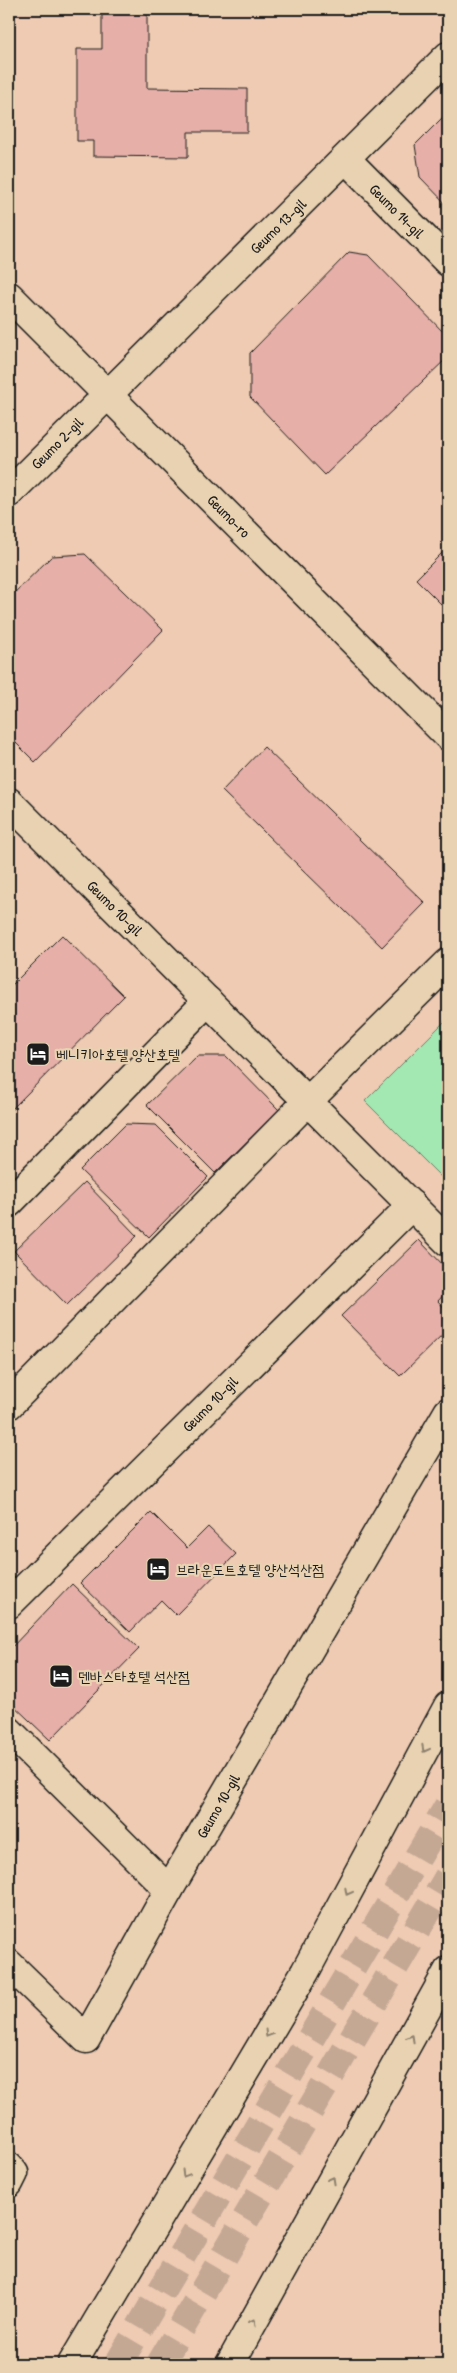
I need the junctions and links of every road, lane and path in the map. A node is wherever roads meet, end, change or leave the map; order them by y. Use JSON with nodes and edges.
{"nodes":[{"id":1,"x":448,"y":56,"type":"edge"},
{"id":2,"x":346,"y":159,"type":"junction"},
{"id":3,"x":448,"y":262,"type":"edge"},
{"id":4,"x":9,"y":296,"type":"edge"},
{"id":5,"x":106,"y":394,"type":"junction"},
{"id":6,"x":9,"y":493,"type":"edge"},
{"id":7,"x":448,"y":736,"type":"edge"},
{"id":8,"x":13,"y":815,"type":"edge"},
{"id":9,"x":448,"y":963,"type":"edge"},
{"id":10,"x":208,"y":1001,"type":"junction"},
{"id":11,"x":307,"y":1102,"type":"junction"},
{"id":12,"x":9,"y":1203,"type":"edge"},
{"id":13,"x":412,"y":1205,"type":"junction"},
{"id":14,"x":448,"y":1242,"type":"edge"},
{"id":15,"x":9,"y":1404,"type":"edge"},
{"id":16,"x":448,"y":1412,"type":"edge"},
{"id":17,"x":9,"y":1604,"type":"edge"},
{"id":18,"x":448,"y":1706,"type":"edge"},
{"id":19,"x":9,"y":1731,"type":"edge"},
{"id":20,"x":169,"y":1890,"type":"junction"},
{"id":21,"x":9,"y":1964,"type":"edge"},
{"id":22,"x":448,"y":1971,"type":"edge"},
{"id":23,"x":9,"y":2167,"type":"edge"},
{"id":24,"x":9,"y":2183,"type":"edge"},
{"id":25,"x":72,"y":2364,"type":"edge"},
{"id":26,"x":230,"y":2364,"type":"edge"}],
"edges":[{"from":1,"to":2,"type":"street","name":"Geumo 13-gil"},
{"from":2,"to":3,"type":"street","name":"Geumo 14-gil"},
{"from":2,"to":5,"type":"street","name":"Geumo 13-gil"},
{"from":4,"to":5,"type":"street","name":"Geumo-ro"},
{"from":5,"to":6,"type":"street","name":"Geumo 2-gil"},
{"from":5,"to":7,"type":"street","name":"Geumo-ro"},
{"from":8,"to":10,"type":"street","name":"Geumo 10-gil"},
{"from":9,"to":11,"type":"street"},
{"from":10,"to":11,"type":"street","name":"Geumo 10-gil"},
{"from":10,"to":12,"type":"street"},
{"from":11,"to":13,"type":"street","name":"Geumo 10-gil"},
{"from":11,"to":15,"type":"street"},
{"from":13,"to":14,"type":"street","name":"Geumo 10-gil"},
{"from":13,"to":17,"type":"street","name":"Geumo 10-gil"},
{"from":16,"to":20,"type":"street","name":"Geumo 10-gil"},
{"from":18,"to":25,"type":"street","one_way":true},
{"from":19,"to":20,"type":"street"},
{"from":20,"to":21,"type":"street","name":"Geumo 10-gil"},
{"from":26,"to":22,"type":"street","one_way":true},
{"from":23,"to":24,"type":"street"}]}
